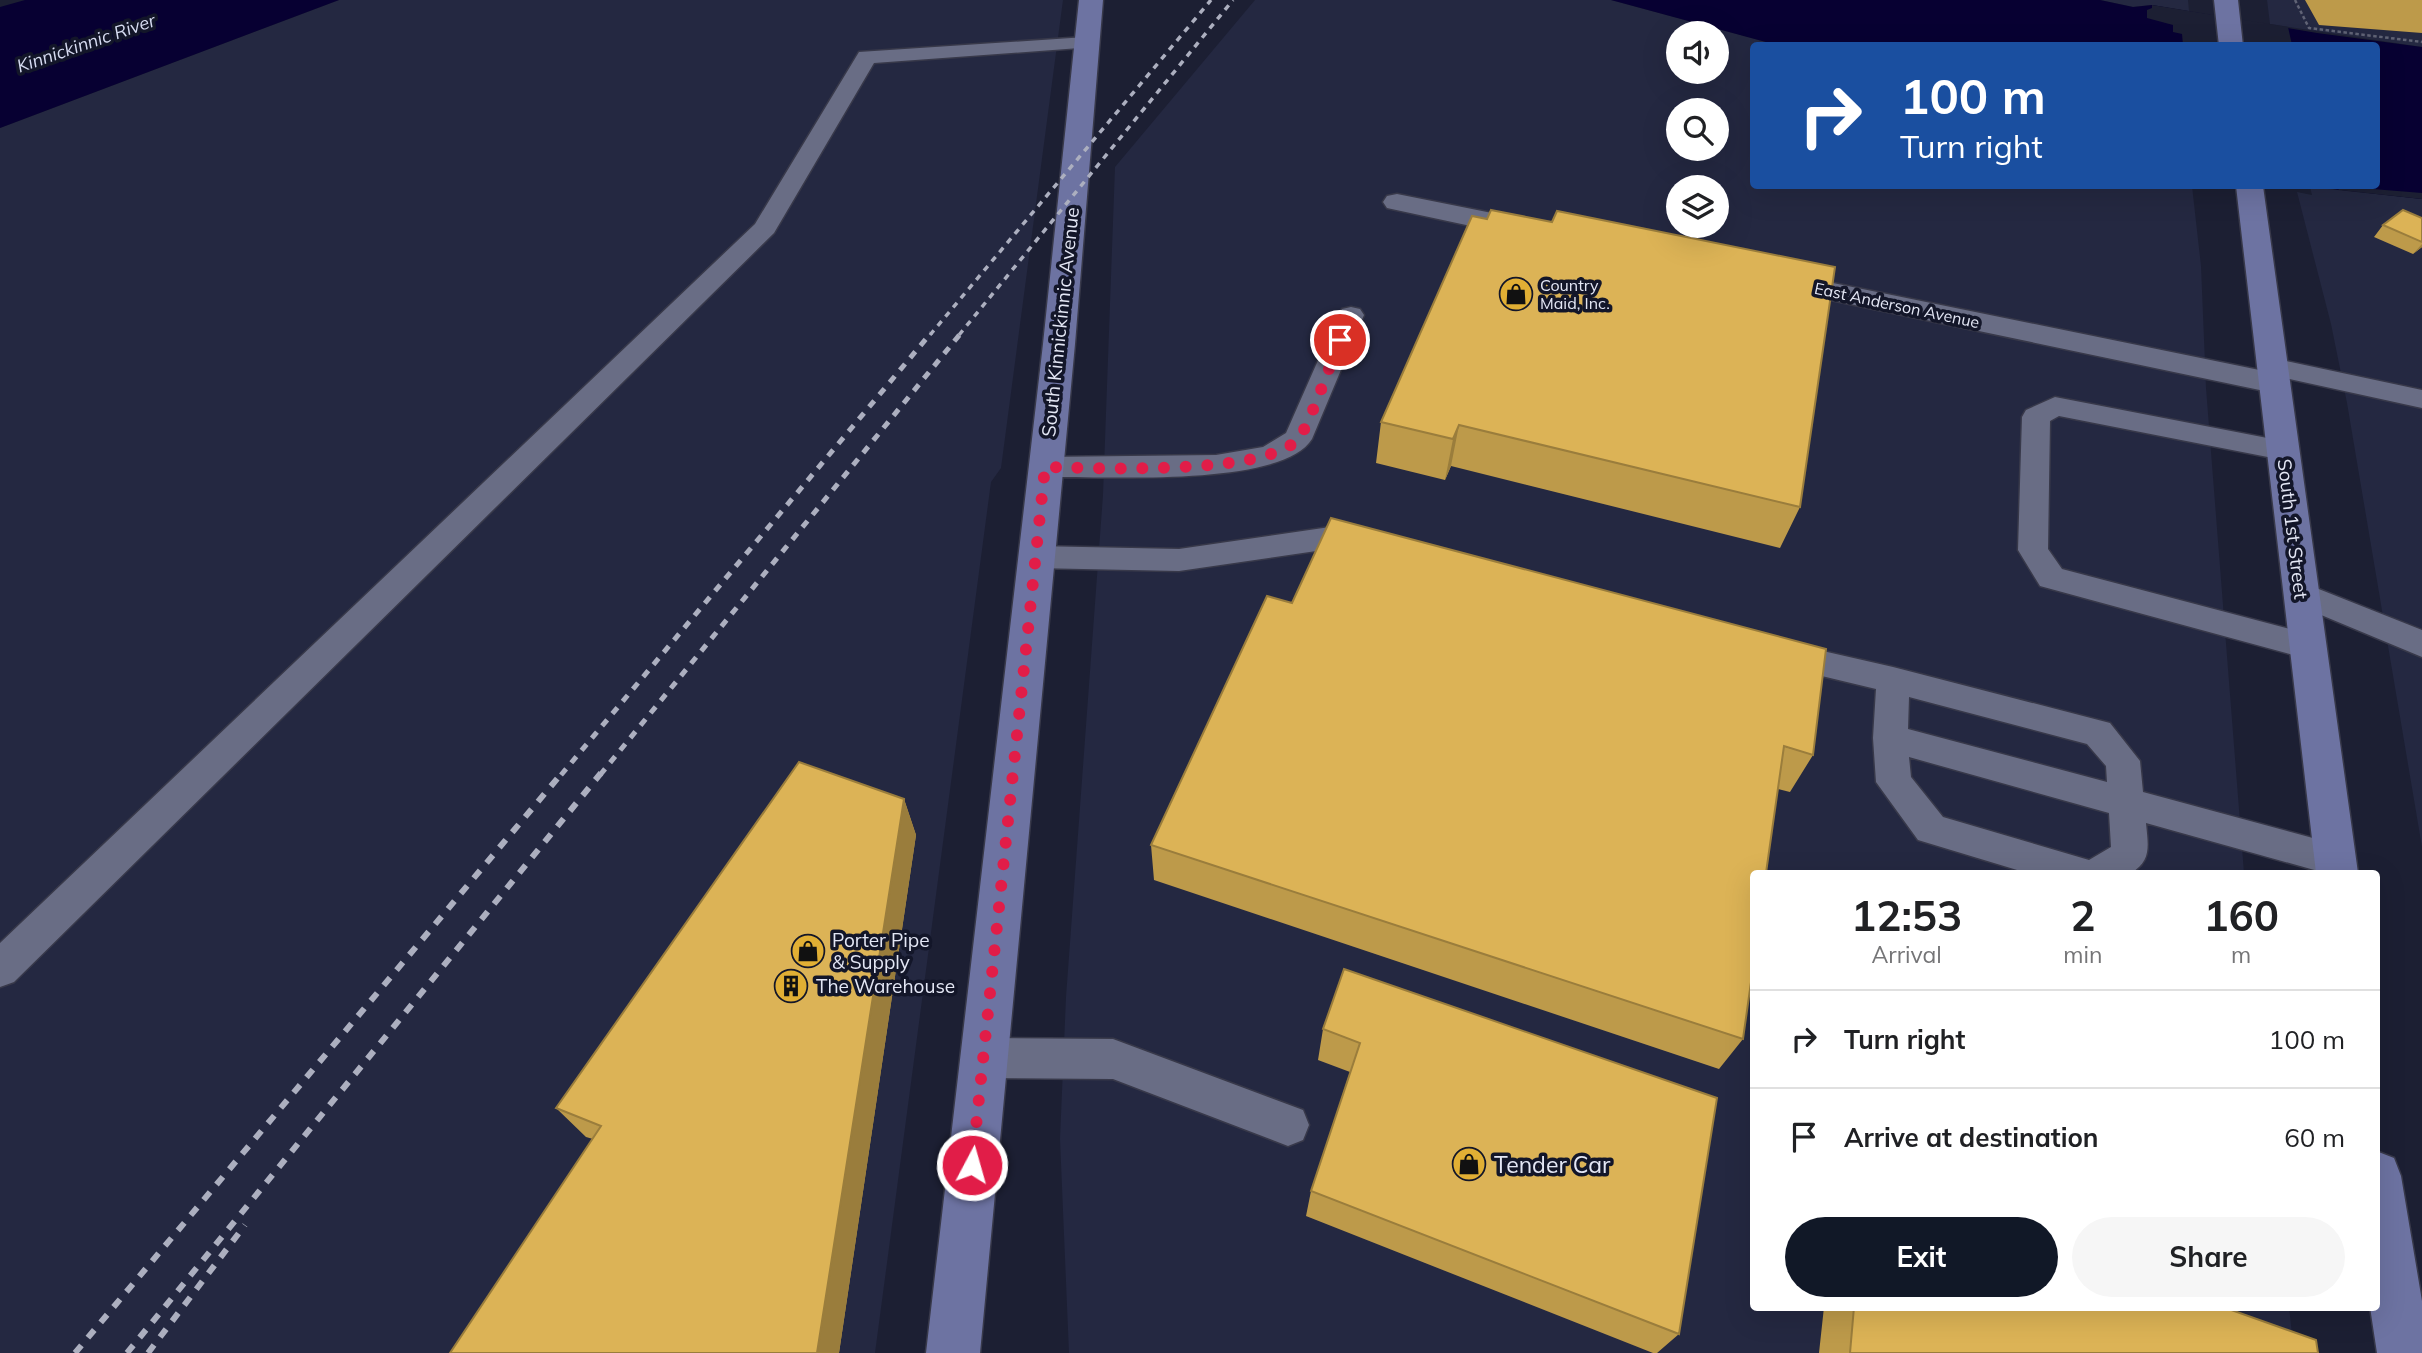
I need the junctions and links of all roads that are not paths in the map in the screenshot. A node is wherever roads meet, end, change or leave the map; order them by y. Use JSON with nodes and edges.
{"nodes":[{"id":1,"x":1091,"y":0,"type":"edge"},
{"id":2,"x":2227,"y":9,"type":"edge"},
{"id":3,"x":2231,"y":42,"type":"edge"},
{"id":4,"x":1086,"y":43,"type":"junction"},
{"id":5,"x":2249,"y":189,"type":"edge"},
{"id":6,"x":1397,"y":202,"type":"dead end"},
{"id":7,"x":1546,"y":233,"type":"edge"},
{"id":8,"x":1750,"y":275,"type":"edge"},
{"id":9,"x":1351,"y":315,"type":"dead end"},
{"id":10,"x":2273,"y":375,"type":"junction"},
{"id":11,"x":2422,"y":399,"type":"edge"},
{"id":12,"x":2283,"y":450,"type":"junction"},
{"id":13,"x":1045,"y":467,"type":"junction"},
{"id":14,"x":1394,"y":556,"type":"edge"},
{"id":15,"x":1035,"y":557,"type":"junction"},
{"id":16,"x":2301,"y":594,"type":"junction"},
{"id":17,"x":2422,"y":644,"type":"edge"},
{"id":18,"x":2308,"y":646,"type":"junction"},
{"id":19,"x":1747,"y":647,"type":"edge"},
{"id":20,"x":1893,"y":680,"type":"junction"},
{"id":21,"x":1890,"y":738,"type":"junction"},
{"id":22,"x":2126,"y":802,"type":"junction"},
{"id":23,"x":2336,"y":867,"type":"edge"},
{"id":24,"x":2071,"y":870,"type":"edge"},
{"id":25,"x":2104,"y":870,"type":"edge"},
{"id":26,"x":0,"y":969,"type":"edge"},
{"id":27,"x":983,"y":1058,"type":"junction"},
{"id":28,"x":1288,"y":1125,"type":"dead end"},
{"id":29,"x":2380,"y":1204,"type":"edge"},
{"id":30,"x":953,"y":1353,"type":"edge"},
{"id":31,"x":2404,"y":1353,"type":"edge"}],
"edges":[{"from":1,"to":4,"type":"main road","name":"South Kinnickinnic Avenue"},
{"from":2,"to":3,"type":"main road"},
{"from":4,"to":13,"type":"main road","name":"South Kinnickinnic Avenue"},
{"from":4,"to":26,"type":"lane"},
{"from":5,"to":10,"type":"main road","name":"South 1st Street"},
{"from":6,"to":7,"type":"street"},
{"from":8,"to":10,"type":"street","name":"East Anderson Avenue"},
{"from":9,"to":13,"type":"lane"},
{"from":10,"to":11,"type":"lane"},
{"from":10,"to":12,"type":"main road","name":"South 1st Street"},
{"from":12,"to":16,"type":"main road","name":"South 1st Street"},
{"from":12,"to":18,"type":"lane"},
{"from":13,"to":15,"type":"main road","name":"South Kinnickinnic Avenue"},
{"from":14,"to":15,"type":"lane"},
{"from":15,"to":27,"type":"main road","name":"South Kinnickinnic Avenue"},
{"from":16,"to":17,"type":"lane"},
{"from":16,"to":18,"type":"main road","name":"South 1st Street"},
{"from":18,"to":23,"type":"main road","name":"South 1st Street"},
{"from":19,"to":20,"type":"lane"},
{"from":20,"to":21,"type":"lane"},
{"from":20,"to":22,"type":"lane"},
{"from":21,"to":22,"type":"lane"},
{"from":21,"to":24,"type":"lane"},
{"from":22,"to":23,"type":"lane"},
{"from":22,"to":25,"type":"lane"},
{"from":27,"to":28,"type":"lane"},
{"from":27,"to":30,"type":"main road","name":"South Kinnickinnic Avenue"},
{"from":29,"to":31,"type":"main road"}]}
